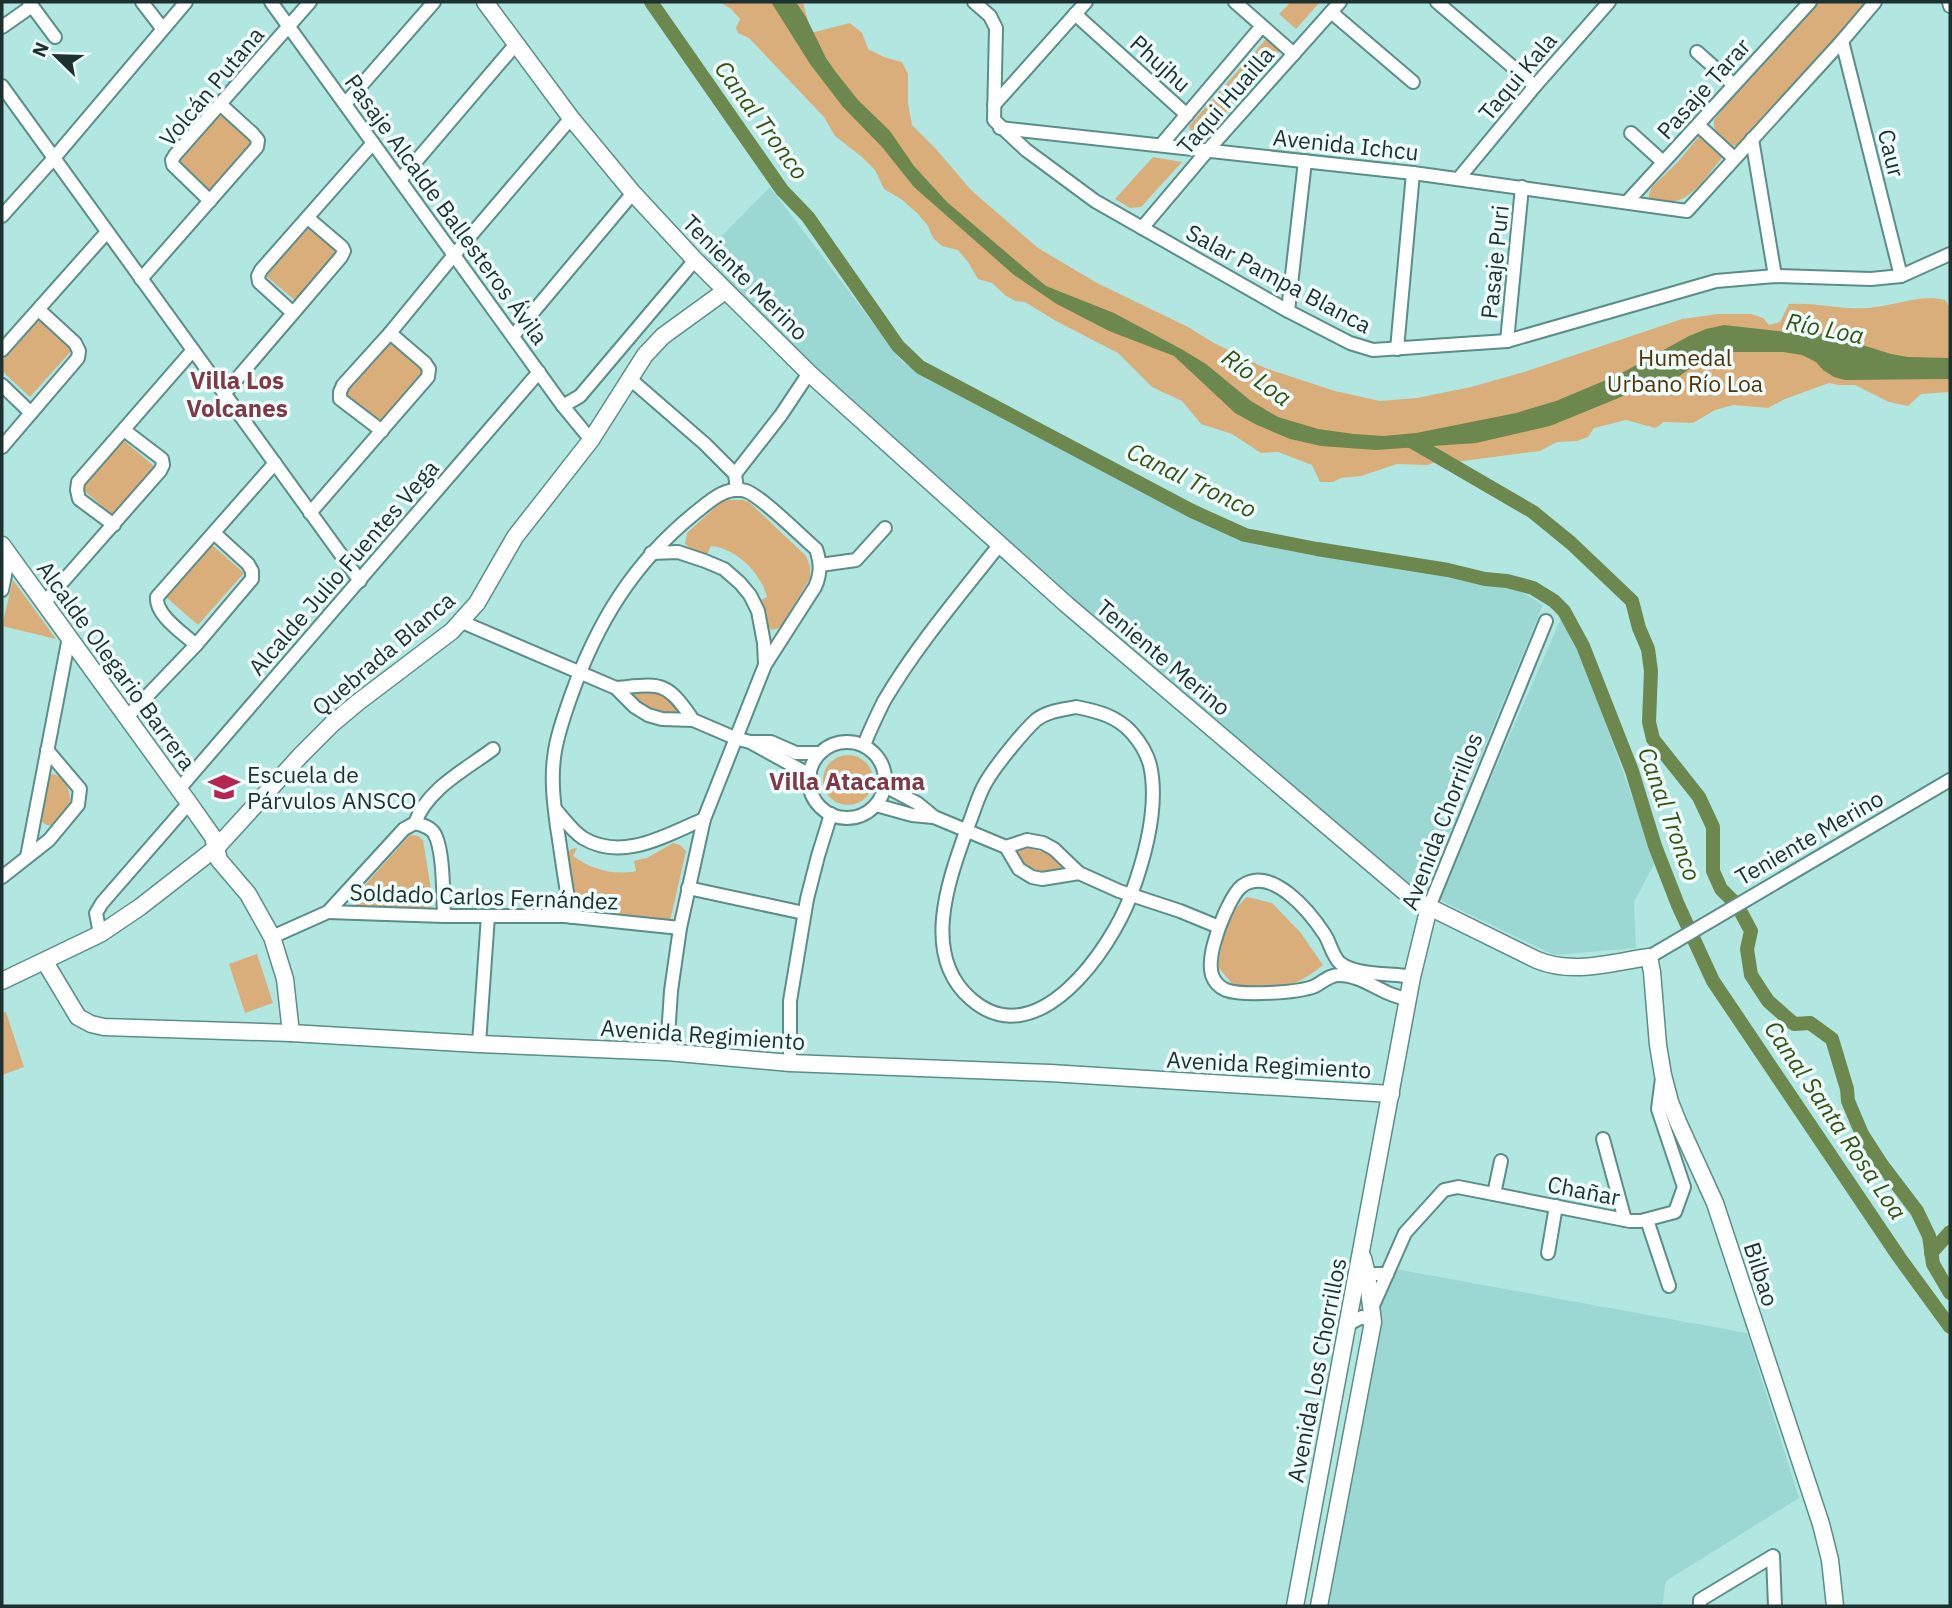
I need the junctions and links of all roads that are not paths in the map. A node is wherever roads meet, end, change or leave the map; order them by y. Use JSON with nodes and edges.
{"nodes":[{"id":1,"x":142,"y":2,"type":"edge"},
{"id":2,"x":186,"y":2,"type":"edge"},
{"id":3,"x":271,"y":2,"type":"edge"},
{"id":4,"x":310,"y":2,"type":"edge"},
{"id":5,"x":434,"y":2,"type":"edge"},
{"id":6,"x":485,"y":2,"type":"edge"},
{"id":7,"x":974,"y":2,"type":"edge"},
{"id":8,"x":1086,"y":2,"type":"edge"},
{"id":9,"x":1235,"y":2,"type":"edge"},
{"id":10,"x":1340,"y":2,"type":"edge"},
{"id":11,"x":1437,"y":2,"type":"edge"},
{"id":12,"x":1609,"y":2,"type":"edge"},
{"id":13,"x":1875,"y":2,"type":"edge"},
{"id":14,"x":31,"y":4,"type":"edge"},
{"id":15,"x":1803,"y":4,"type":"edge"},
{"id":16,"x":1331,"y":12,"type":"junction"},
{"id":17,"x":1075,"y":14,"type":"junction"},
{"id":18,"x":1262,"y":26,"type":"junction"},
{"id":19,"x":2,"y":27,"type":"edge"},
{"id":20,"x":289,"y":27,"type":"junction"},
{"id":21,"x":162,"y":28,"type":"junction"},
{"id":22,"x":55,"y":37,"type":"dead end"},
{"id":23,"x":1842,"y":41,"type":"junction"},
{"id":24,"x":516,"y":44,"type":"junction"},
{"id":25,"x":1697,"y":51,"type":"dead end"},
{"id":26,"x":1293,"y":54,"type":"junction"},
{"id":27,"x":1413,"y":82,"type":"dead end"},
{"id":28,"x":1734,"y":85,"type":"junction"},
{"id":29,"x":2,"y":86,"type":"edge"},
{"id":30,"x":1535,"y":86,"type":"junction"},
{"id":31,"x":220,"y":104,"type":"junction"},
{"id":32,"x":345,"y":104,"type":"junction"},
{"id":33,"x":994,"y":105,"type":"junction"},
{"id":34,"x":1187,"y":115,"type":"junction"},
{"id":35,"x":570,"y":118,"type":"junction"},
{"id":36,"x":1698,"y":125,"type":"junction"},
{"id":37,"x":1000,"y":128,"type":"junction"},
{"id":38,"x":1631,"y":133,"type":"dead end"},
{"id":39,"x":1752,"y":139,"type":"junction"},
{"id":40,"x":373,"y":143,"type":"junction"},
{"id":41,"x":1161,"y":145,"type":"junction"},
{"id":42,"x":1208,"y":150,"type":"junction"},
{"id":43,"x":54,"y":158,"type":"junction"},
{"id":44,"x":1734,"y":158,"type":"junction"},
{"id":45,"x":1306,"y":161,"type":"junction"},
{"id":46,"x":1663,"y":162,"type":"junction"},
{"id":47,"x":1413,"y":173,"type":"junction"},
{"id":48,"x":1459,"y":178,"type":"junction"},
{"id":49,"x":400,"y":180,"type":"junction"},
{"id":50,"x":1522,"y":187,"type":"junction"},
{"id":51,"x":634,"y":193,"type":"junction"},
{"id":52,"x":210,"y":201,"type":"junction"},
{"id":53,"x":1627,"y":202,"type":"junction"},
{"id":54,"x":2,"y":216,"type":"edge"},
{"id":55,"x":308,"y":218,"type":"junction"},
{"id":56,"x":1142,"y":228,"type":"junction"},
{"id":57,"x":107,"y":232,"type":"junction"},
{"id":58,"x":1950,"y":254,"type":"edge"},
{"id":59,"x":454,"y":255,"type":"junction"},
{"id":60,"x":695,"y":260,"type":"junction"},
{"id":61,"x":1775,"y":276,"type":"junction"},
{"id":62,"x":1901,"y":276,"type":"junction"},
{"id":63,"x":141,"y":279,"type":"junction"},
{"id":64,"x":725,"y":292,"type":"junction"},
{"id":65,"x":38,"y":310,"type":"junction"},
{"id":66,"x":1288,"y":311,"type":"junction"},
{"id":67,"x":293,"y":313,"type":"junction"},
{"id":68,"x":390,"y":333,"type":"junction"},
{"id":69,"x":513,"y":336,"type":"junction"},
{"id":70,"x":1507,"y":341,"type":"junction"},
{"id":71,"x":1397,"y":349,"type":"junction"},
{"id":72,"x":2,"y":350,"type":"edge"},
{"id":73,"x":193,"y":350,"type":"junction"},
{"id":74,"x":539,"y":372,"type":"junction"},
{"id":75,"x":809,"y":373,"type":"junction"},
{"id":76,"x":629,"y":378,"type":"junction"},
{"id":77,"x":2,"y":385,"type":"edge"},
{"id":78,"x":224,"y":394,"type":"junction"},
{"id":79,"x":563,"y":406,"type":"junction"},
{"id":80,"x":31,"y":413,"type":"junction"},
{"id":81,"x":124,"y":430,"type":"junction"},
{"id":82,"x":382,"y":431,"type":"junction"},
{"id":83,"x":591,"y":440,"type":"junction"},
{"id":84,"x":2,"y":447,"type":"edge"},
{"id":85,"x":275,"y":463,"type":"junction"},
{"id":86,"x":735,"y":474,"type":"junction"},
{"id":87,"x":737,"y":490,"type":"junction"},
{"id":88,"x":310,"y":513,"type":"junction"},
{"id":89,"x":114,"y":525,"type":"junction"},
{"id":90,"x":885,"y":527,"type":"dead end"},
{"id":91,"x":214,"y":533,"type":"junction"},
{"id":92,"x":1000,"y":544,"type":"junction"},
{"id":93,"x":5,"y":550,"type":"edge"},
{"id":94,"x":650,"y":553,"type":"junction"},
{"id":95,"x":820,"y":565,"type":"junction"},
{"id":96,"x":360,"y":581,"type":"junction"},
{"id":97,"x":2,"y":590,"type":"edge"},
{"id":98,"x":44,"y":603,"type":"junction"},
{"id":99,"x":1546,"y":621,"type":"dead end"},
{"id":100,"x":462,"y":622,"type":"junction"},
{"id":101,"x":69,"y":637,"type":"junction"},
{"id":102,"x":196,"y":645,"type":"junction"},
{"id":103,"x":765,"y":665,"type":"junction"},
{"id":104,"x":579,"y":674,"type":"junction"},
{"id":105,"x":616,"y":688,"type":"junction"},
{"id":106,"x":127,"y":717,"type":"junction"},
{"id":107,"x":692,"y":720,"type":"junction"},
{"id":108,"x":735,"y":738,"type":"junction"},
{"id":109,"x":750,"y":742,"type":"junction"},
{"id":110,"x":864,"y":745,"type":"junction"},
{"id":111,"x":493,"y":749,"type":"dead end"},
{"id":112,"x":47,"y":750,"type":"junction"},
{"id":113,"x":820,"y":753,"type":"junction"},
{"id":114,"x":810,"y":775,"type":"junction"},
{"id":115,"x":1950,"y":780,"type":"edge"},
{"id":116,"x":885,"y":786,"type":"junction"},
{"id":117,"x":179,"y":789,"type":"junction"},
{"id":118,"x":190,"y":803,"type":"junction"},
{"id":119,"x":876,"y":805,"type":"junction"},
{"id":120,"x":553,"y":807,"type":"junction"},
{"id":121,"x":831,"y":814,"type":"junction"},
{"id":122,"x":934,"y":817,"type":"junction"},
{"id":123,"x":704,"y":819,"type":"junction"},
{"id":124,"x":415,"y":823,"type":"junction"},
{"id":125,"x":967,"y":831,"type":"junction"},
{"id":126,"x":217,"y":847,"type":"junction"},
{"id":127,"x":1006,"y":847,"type":"junction"},
{"id":128,"x":27,"y":857,"type":"junction"},
{"id":129,"x":1079,"y":873,"type":"junction"},
{"id":130,"x":2,"y":877,"type":"edge"},
{"id":131,"x":688,"y":888,"type":"junction"},
{"id":132,"x":1131,"y":895,"type":"junction"},
{"id":133,"x":1429,"y":907,"type":"junction"},
{"id":134,"x":328,"y":912,"type":"junction"},
{"id":135,"x":804,"y":912,"type":"junction"},
{"id":136,"x":444,"y":916,"type":"junction"},
{"id":137,"x":488,"y":916,"type":"junction"},
{"id":138,"x":572,"y":917,"type":"junction"},
{"id":139,"x":1219,"y":927,"type":"junction"},
{"id":140,"x":680,"y":928,"type":"junction"},
{"id":141,"x":100,"y":933,"type":"junction"},
{"id":142,"x":272,"y":937,"type":"junction"},
{"id":143,"x":1649,"y":957,"type":"junction"},
{"id":144,"x":1338,"y":961,"type":"junction"},
{"id":145,"x":45,"y":962,"type":"junction"},
{"id":146,"x":1332,"y":976,"type":"junction"},
{"id":147,"x":1412,"y":977,"type":"junction"},
{"id":148,"x":2,"y":981,"type":"edge"},
{"id":149,"x":1409,"y":1000,"type":"junction"},
{"id":150,"x":291,"y":1033,"type":"junction"},
{"id":151,"x":480,"y":1044,"type":"junction"},
{"id":152,"x":667,"y":1052,"type":"junction"},
{"id":153,"x":790,"y":1063,"type":"junction"},
{"id":154,"x":1663,"y":1075,"type":"junction"},
{"id":155,"x":1391,"y":1094,"type":"junction"},
{"id":156,"x":1602,"y":1139,"type":"dead end"},
{"id":157,"x":1501,"y":1161,"type":"dead end"},
{"id":158,"x":1494,"y":1194,"type":"junction"},
{"id":159,"x":1556,"y":1206,"type":"junction"},
{"id":160,"x":1625,"y":1220,"type":"junction"},
{"id":161,"x":1647,"y":1220,"type":"junction"},
{"id":162,"x":1361,"y":1251,"type":"junction"},
{"id":163,"x":1548,"y":1253,"type":"dead end"},
{"id":164,"x":1367,"y":1274,"type":"junction"},
{"id":165,"x":1387,"y":1274,"type":"junction"},
{"id":166,"x":1669,"y":1286,"type":"dead end"},
{"id":167,"x":1372,"y":1316,"type":"junction"},
{"id":168,"x":1347,"y":1325,"type":"junction"},
{"id":169,"x":1295,"y":1606,"type":"edge"},
{"id":170,"x":1319,"y":1606,"type":"edge"},
{"id":171,"x":1700,"y":1606,"type":"edge"},
{"id":172,"x":1775,"y":1606,"type":"edge"},
{"id":173,"x":1835,"y":1606,"type":"edge"}],
"edges":[{"from":1,"to":21,"type":"street"},
{"from":2,"to":21,"type":"street"},
{"from":3,"to":20,"type":"street","name":"Pasaje Alcalde Ballesteros Ávila"},
{"from":4,"to":20,"type":"street","name":"Volcán Putana"},
{"from":5,"to":32,"type":"street"},
{"from":6,"to":24,"type":"street","name":"Teniente Merino"},
{"from":7,"to":33,"type":"street"},
{"from":8,"to":17,"type":"street"},
{"from":9,"to":18,"type":"street"},
{"from":10,"to":16,"type":"street","name":"Taqui Huailla"},
{"from":11,"to":30,"type":"street"},
{"from":12,"to":30,"type":"street","name":"Taqui Kala"},
{"from":13,"to":23,"type":"street"},
{"from":14,"to":19,"type":"street"},
{"from":14,"to":22,"type":"street"},
{"from":15,"to":28,"type":"street","name":"Pasaje Tarar"},
{"from":16,"to":26,"type":"street","name":"Taqui Huailla"},
{"from":16,"to":27,"type":"street"},
{"from":17,"to":33,"type":"street"},
{"from":17,"to":34,"type":"street","name":"Phujhu"},
{"from":18,"to":26,"type":"street"},
{"from":18,"to":34,"type":"street","name":"Taqui Huailla"},
{"from":20,"to":31,"type":"street","name":"Volcán Putana"},
{"from":20,"to":32,"type":"street","name":"Pasaje Alcalde Ballesteros Ávila"},
{"from":21,"to":43,"type":"street"},
{"from":23,"to":39,"type":"street"},
{"from":23,"to":62,"type":"street","name":"Caur"},
{"from":24,"to":35,"type":"street","name":"Teniente Merino"},
{"from":24,"to":49,"type":"street"},
{"from":25,"to":28,"type":"street"},
{"from":26,"to":42,"type":"street","name":"Taqui Huailla"},
{"from":28,"to":36,"type":"street","name":"Pasaje Tarar"},
{"from":29,"to":43,"type":"street"},
{"from":30,"to":48,"type":"street","name":"Taqui Kala"},
{"from":31,"to":52,"type":"street","name":"Volcán Putana"},
{"from":31,"to":52,"type":"street"},
{"from":32,"to":40,"type":"street","name":"Pasaje Alcalde Ballesteros Ávila"},
{"from":33,"to":37,"type":"street"},
{"from":34,"to":41,"type":"street","name":"Taqui Huailla"},
{"from":35,"to":51,"type":"street","name":"Teniente Merino"},
{"from":35,"to":59,"type":"street"},
{"from":36,"to":44,"type":"street"},
{"from":36,"to":46,"type":"street","name":"Pasaje Tarar"},
{"from":37,"to":41,"type":"street","name":"Avenida Ichcu"},
{"from":37,"to":56,"type":"street","name":"Salar Pampa Blanca"},
{"from":38,"to":46,"type":"street"},
{"from":39,"to":44,"type":"street"},
{"from":39,"to":61,"type":"street"},
{"from":40,"to":49,"type":"street","name":"Pasaje Alcalde Ballesteros Ávila"},
{"from":40,"to":55,"type":"street"},
{"from":41,"to":42,"type":"street","name":"Avenida Ichcu"},
{"from":42,"to":45,"type":"street","name":"Avenida Ichcu"},
{"from":42,"to":56,"type":"street","name":"Taqui Huailla"},
{"from":43,"to":54,"type":"street"},
{"from":43,"to":57,"type":"street"},
{"from":44,"to":53,"type":"street","name":"Avenida Ichcu"},
{"from":45,"to":47,"type":"street","name":"Avenida Ichcu"},
{"from":45,"to":66,"type":"street"},
{"from":46,"to":53,"type":"street","name":"Pasaje Tarar"},
{"from":47,"to":48,"type":"street","name":"Avenida Ichcu"},
{"from":47,"to":71,"type":"street"},
{"from":48,"to":50,"type":"street","name":"Avenida Ichcu"},
{"from":49,"to":59,"type":"street","name":"Pasaje Alcalde Ballesteros Ávila"},
{"from":50,"to":53,"type":"street","name":"Avenida Ichcu"},
{"from":50,"to":70,"type":"street","name":"Pasaje Puri"},
{"from":51,"to":60,"type":"street","name":"Teniente Merino"},
{"from":51,"to":69,"type":"street"},
{"from":52,"to":63,"type":"street"},
{"from":55,"to":67,"type":"street"},
{"from":55,"to":67,"type":"street"},
{"from":56,"to":66,"type":"street","name":"Salar Pampa Blanca"},
{"from":57,"to":63,"type":"street"},
{"from":57,"to":65,"type":"street"},
{"from":58,"to":62,"type":"street","name":"Salar Pampa Blanca"},
{"from":59,"to":68,"type":"street"},
{"from":59,"to":69,"type":"street","name":"Pasaje Alcalde Ballesteros Ávila"},
{"from":60,"to":64,"type":"street","name":"Teniente Merino"},
{"from":60,"to":79,"type":"street"},
{"from":61,"to":62,"type":"street","name":"Salar Pampa Blanca"},
{"from":61,"to":70,"type":"street","name":"Salar Pampa Blanca"},
{"from":63,"to":73,"type":"street"},
{"from":64,"to":75,"type":"street","name":"Teniente Merino"},
{"from":64,"to":76,"type":"street","name":"Quebrada Blanca"},
{"from":65,"to":72,"type":"street"},
{"from":65,"to":80,"type":"street"},
{"from":66,"to":71,"type":"street","name":"Salar Pampa Blanca"},
{"from":67,"to":78,"type":"street"},
{"from":68,"to":82,"type":"street"},
{"from":68,"to":82,"type":"street"},
{"from":69,"to":74,"type":"street","name":"Pasaje Alcalde Ballesteros Ávila"},
{"from":70,"to":71,"type":"street","name":"Salar Pampa Blanca"},
{"from":73,"to":78,"type":"street"},
{"from":73,"to":81,"type":"street"},
{"from":74,"to":79,"type":"street","name":"Pasaje Alcalde Ballesteros Ávila"},
{"from":74,"to":96,"type":"street","name":"Alcalde Julio Fuentes Vega"},
{"from":75,"to":86,"type":"street"},
{"from":75,"to":92,"type":"street","name":"Teniente Merino"},
{"from":76,"to":83,"type":"street","name":"Quebrada Blanca"},
{"from":76,"to":86,"type":"street"},
{"from":77,"to":80,"type":"street"},
{"from":78,"to":85,"type":"street"},
{"from":79,"to":83,"type":"street","name":"Pasaje Alcalde Ballesteros Ávila"},
{"from":80,"to":84,"type":"street"},
{"from":81,"to":89,"type":"street"},
{"from":81,"to":89,"type":"street"},
{"from":82,"to":88,"type":"street"},
{"from":83,"to":100,"type":"street","name":"Quebrada Blanca"},
{"from":85,"to":88,"type":"street"},
{"from":85,"to":91,"type":"street"},
{"from":86,"to":87,"type":"street"},
{"from":87,"to":94,"type":"street"},
{"from":87,"to":95,"type":"street"},
{"from":88,"to":96,"type":"street"},
{"from":89,"to":98,"type":"street"},
{"from":90,"to":95,"type":"street"},
{"from":91,"to":102,"type":"street"},
{"from":91,"to":102,"type":"street"},
{"from":92,"to":110,"type":"street"},
{"from":92,"to":133,"type":"street","name":"Teniente Merino"},
{"from":93,"to":97,"type":"street"},
{"from":93,"to":98,"type":"street","name":"Alcalde Olegario Barrera"},
{"from":94,"to":103,"type":"street"},
{"from":94,"to":104,"type":"street"},
{"from":95,"to":103,"type":"street"},
{"from":96,"to":117,"type":"street","name":"Alcalde Julio Fuentes Vega"},
{"from":98,"to":101,"type":"street","name":"Alcalde Olegario Barrera"},
{"from":99,"to":133,"type":"street","name":"Avenida Chorrillos"},
{"from":100,"to":104,"type":"street"},
{"from":100,"to":126,"type":"street","name":"Quebrada Blanca"},
{"from":101,"to":106,"type":"street","name":"Alcalde Olegario Barrera"},
{"from":101,"to":112,"type":"street"},
{"from":102,"to":106,"type":"street"},
{"from":103,"to":108,"type":"street"},
{"from":104,"to":105,"type":"street"},
{"from":104,"to":120,"type":"street"},
{"from":105,"to":107,"type":"street"},
{"from":105,"to":107,"type":"street"},
{"from":106,"to":117,"type":"street","name":"Alcalde Olegario Barrera"},
{"from":107,"to":108,"type":"street"},
{"from":108,"to":109,"type":"street"},
{"from":108,"to":123,"type":"street"},
{"from":109,"to":113,"type":"street"},
{"from":109,"to":114,"type":"street"},
{"from":110,"to":113,"type":"street"},
{"from":110,"to":116,"type":"street"},
{"from":111,"to":124,"type":"street"},
{"from":112,"to":128,"type":"street"},
{"from":112,"to":128,"type":"street"},
{"from":113,"to":114,"type":"street"},
{"from":114,"to":121,"type":"street"},
{"from":115,"to":143,"type":"street","name":"Teniente Merino"},
{"from":116,"to":119,"type":"street"},
{"from":116,"to":122,"type":"street"},
{"from":117,"to":118,"type":"street","name":"Alcalde Olegario Barrera"},
{"from":118,"to":126,"type":"street","name":"Alcalde Olegario Barrera"},
{"from":118,"to":141,"type":"street"},
{"from":119,"to":121,"type":"street"},
{"from":119,"to":122,"type":"street"},
{"from":120,"to":123,"type":"street"},
{"from":120,"to":138,"type":"street"},
{"from":121,"to":135,"type":"street"},
{"from":122,"to":125,"type":"street"},
{"from":123,"to":131,"type":"street"},
{"from":124,"to":134,"type":"street"},
{"from":124,"to":136,"type":"street"},
{"from":125,"to":127,"type":"street"},
{"from":125,"to":132,"type":"street"},
{"from":125,"to":132,"type":"street"},
{"from":126,"to":141,"type":"street","name":"Quebrada Blanca"},
{"from":126,"to":142,"type":"street","name":"Alcalde Olegario Barrera"},
{"from":127,"to":129,"type":"street"},
{"from":127,"to":129,"type":"street"},
{"from":128,"to":130,"type":"street"},
{"from":129,"to":132,"type":"street"},
{"from":131,"to":135,"type":"street"},
{"from":131,"to":140,"type":"street"},
{"from":132,"to":139,"type":"street"},
{"from":133,"to":143,"type":"street","name":"Teniente Merino"},
{"from":133,"to":147,"type":"street","name":"Avenida Chorrillos"},
{"from":134,"to":136,"type":"street","name":"Soldado Carlos Fernández"},
{"from":134,"to":142,"type":"street"},
{"from":135,"to":153,"type":"street"},
{"from":136,"to":137,"type":"street","name":"Soldado Carlos Fernández"},
{"from":137,"to":138,"type":"street","name":"Soldado Carlos Fernández"},
{"from":137,"to":151,"type":"street"},
{"from":138,"to":140,"type":"street","name":"Soldado Carlos Fernández"},
{"from":139,"to":144,"type":"street"},
{"from":139,"to":146,"type":"street"},
{"from":140,"to":152,"type":"street"},
{"from":141,"to":145,"type":"street","name":"Quebrada Blanca"},
{"from":142,"to":150,"type":"street","name":"Alcalde Olegario Barrera"},
{"from":143,"to":154,"type":"street","name":"Bilbao"},
{"from":144,"to":146,"type":"street"},
{"from":144,"to":147,"type":"street"},
{"from":145,"to":148,"type":"street","name":"Quebrada Blanca"},
{"from":145,"to":150,"type":"street","name":"Avenida Regimiento"},
{"from":146,"to":149,"type":"street"},
{"from":147,"to":149,"type":"street","name":"Avenida Chorrillos"},
{"from":149,"to":155,"type":"street","name":"Avenida Chorrillos"},
{"from":150,"to":151,"type":"street","name":"Avenida Regimiento"},
{"from":151,"to":152,"type":"street","name":"Avenida Regimiento"},
{"from":152,"to":153,"type":"street","name":"Avenida Regimiento"},
{"from":153,"to":155,"type":"street","name":"Avenida Regimiento"},
{"from":154,"to":161,"type":"street","name":"Chañar"},
{"from":154,"to":173,"type":"street","name":"Bilbao"},
{"from":155,"to":162,"type":"street","name":"Avenida Chorrillos"},
{"from":156,"to":160,"type":"street"},
{"from":157,"to":158,"type":"street"},
{"from":158,"to":159,"type":"street","name":"Chañar"},
{"from":158,"to":165,"type":"street","name":"Chañar"},
{"from":159,"to":160,"type":"street","name":"Chañar"},
{"from":159,"to":163,"type":"street"},
{"from":160,"to":161,"type":"street","name":"Chañar"},
{"from":161,"to":166,"type":"street"},
{"from":162,"to":164,"type":"street","name":"Avenida Los Chorrillos"},
{"from":162,"to":168,"type":"street","name":"Avenida Los Chorrillos"},
{"from":164,"to":165,"type":"street"},
{"from":164,"to":167,"type":"street","name":"Avenida Los Chorrillos"},
{"from":165,"to":167,"type":"street","name":"Chañar"},
{"from":167,"to":168,"type":"street"},
{"from":167,"to":170,"type":"street","name":"Avenida Los Chorrillos"},
{"from":168,"to":169,"type":"street","name":"Avenida Los Chorrillos"},
{"from":171,"to":172,"type":"street"}]}
